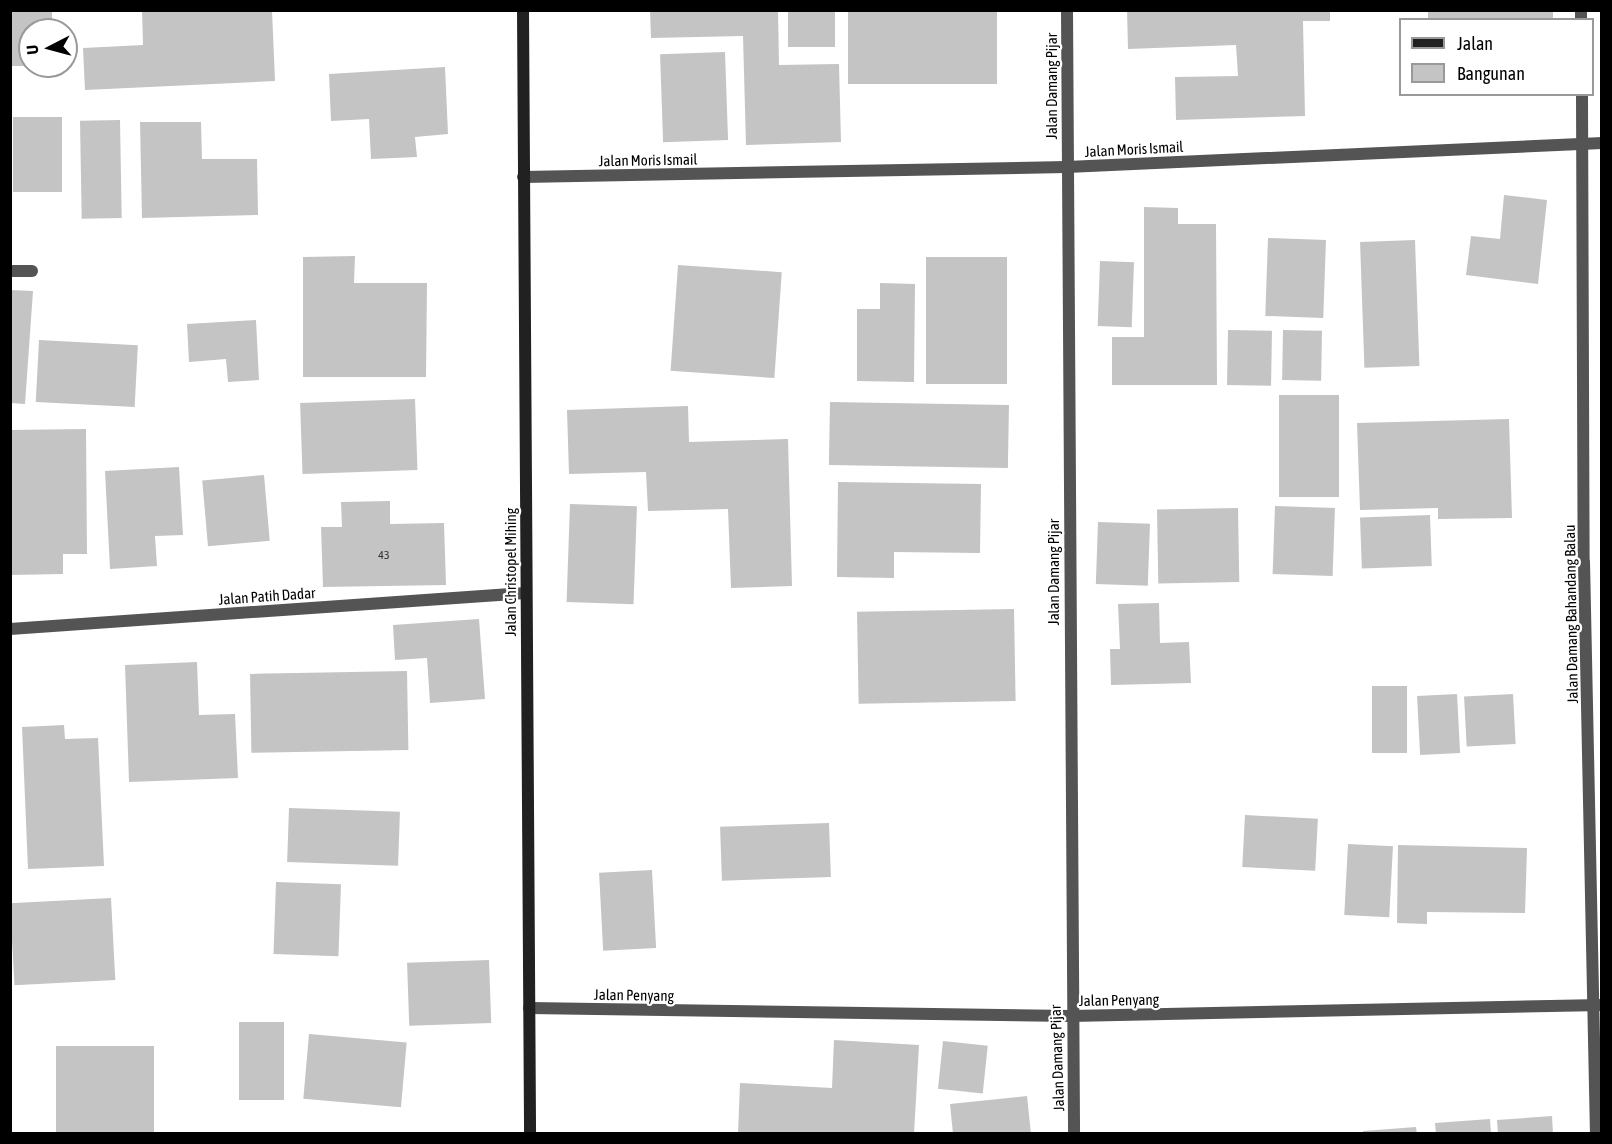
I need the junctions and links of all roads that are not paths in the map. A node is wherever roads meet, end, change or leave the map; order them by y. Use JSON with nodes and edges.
{"nodes":[{"id":1,"x":523,"y":10,"type":"edge"},
{"id":2,"x":1067,"y":10,"type":"edge"},
{"id":3,"x":1582,"y":96,"type":"edge"},
{"id":4,"x":1582,"y":143,"type":"junction"},
{"id":5,"x":1602,"y":143,"type":"edge"},
{"id":6,"x":1067,"y":167,"type":"junction"},
{"id":7,"x":523,"y":177,"type":"junction"},
{"id":8,"x":10,"y":271,"type":"edge"},
{"id":9,"x":32,"y":271,"type":"dead end"},
{"id":10,"x":526,"y":593,"type":"junction"},
{"id":11,"x":10,"y":629,"type":"edge"},
{"id":12,"x":1598,"y":1005,"type":"edge"},
{"id":13,"x":529,"y":1008,"type":"junction"},
{"id":14,"x":1071,"y":1016,"type":"junction"},
{"id":15,"x":530,"y":1134,"type":"edge"},
{"id":16,"x":1074,"y":1134,"type":"edge"},
{"id":17,"x":1596,"y":1134,"type":"edge"}],
"edges":[{"from":1,"to":7,"type":"street","name":"Jalan Christopel Mihing"},
{"from":2,"to":6,"type":"street","name":"Jalan Damang Pijar"},
{"from":3,"to":4,"type":"street","name":"Jalan Damang Bahandang Balau"},
{"from":4,"to":5,"type":"street","name":"Jalan Moris Ismail"},
{"from":4,"to":6,"type":"street","name":"Jalan Moris Ismail"},
{"from":4,"to":12,"type":"street","name":"Jalan Damang Bahandang Balau"},
{"from":6,"to":7,"type":"street","name":"Jalan Moris Ismail"},
{"from":6,"to":14,"type":"street","name":"Jalan Damang Pijar"},
{"from":7,"to":10,"type":"street","name":"Jalan Christopel Mihing"},
{"from":8,"to":9,"type":"street"},
{"from":10,"to":11,"type":"street","name":"Jalan Patih Dadar"},
{"from":10,"to":13,"type":"street","name":"Jalan Christopel Mihing"},
{"from":12,"to":14,"type":"street","name":"Jalan Penyang"},
{"from":12,"to":17,"type":"street","name":"Jalan Damang Bahandang Balau"},
{"from":13,"to":14,"type":"street","name":"Jalan Penyang"},
{"from":13,"to":15,"type":"street","name":"Jalan Christopel Mihing"},
{"from":14,"to":16,"type":"street","name":"Jalan Damang Pijar"}]}
